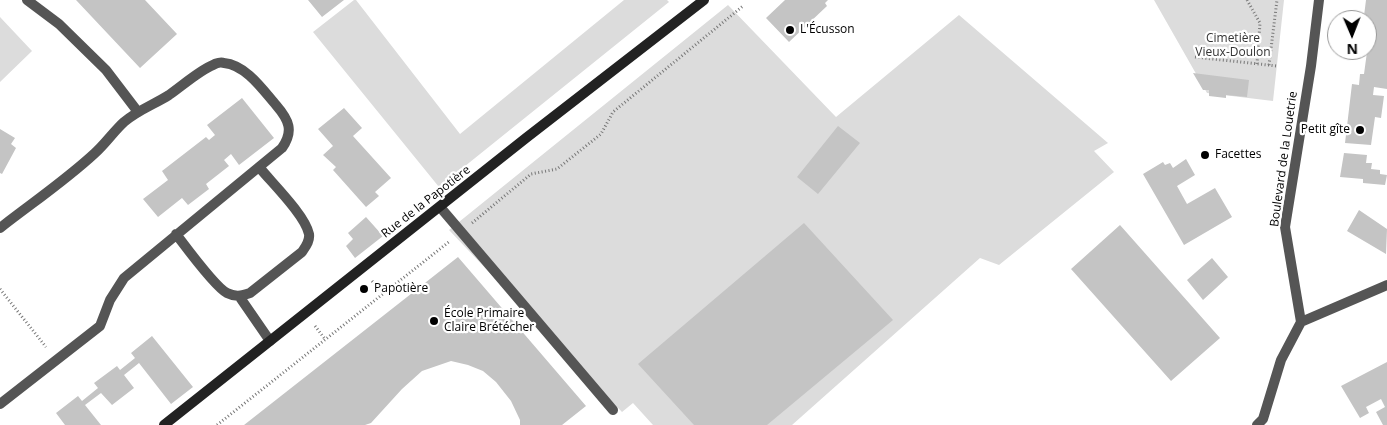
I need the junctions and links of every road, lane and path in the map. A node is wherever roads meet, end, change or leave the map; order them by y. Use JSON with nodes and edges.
{"nodes":[{"id":1,"x":27,"y":0,"type":"edge"},
{"id":2,"x":704,"y":0,"type":"edge"},
{"id":3,"x":1247,"y":0,"type":"edge"},
{"id":4,"x":1278,"y":0,"type":"edge"},
{"id":5,"x":1319,"y":0,"type":"edge"},
{"id":6,"x":743,"y":6,"type":"dead end"},
{"id":7,"x":1195,"y":57,"type":"dead end"},
{"id":8,"x":1257,"y":64,"type":"junction"},
{"id":9,"x":1269,"y":65,"type":"junction"},
{"id":10,"x":1277,"y":66,"type":"dead end"},
{"id":11,"x":138,"y":112,"type":"junction"},
{"id":12,"x":259,"y":167,"type":"junction"},
{"id":13,"x":440,"y":207,"type":"junction"},
{"id":14,"x":0,"y":228,"type":"edge"},
{"id":15,"x":461,"y":232,"type":"junction"},
{"id":16,"x":176,"y":234,"type":"junction"},
{"id":17,"x":369,"y":277,"type":"dead end"},
{"id":18,"x":1387,"y":285,"type":"edge"},
{"id":19,"x":0,"y":289,"type":"edge"},
{"id":20,"x":383,"y":293,"type":"junction"},
{"id":21,"x":239,"y":296,"type":"junction"},
{"id":22,"x":311,"y":322,"type":"dead end"},
{"id":23,"x":1301,"y":322,"type":"junction"},
{"id":24,"x":325,"y":339,"type":"junction"},
{"id":25,"x":270,"y":341,"type":"junction"},
{"id":26,"x":56,"y":360,"type":"junction"},
{"id":27,"x":0,"y":404,"type":"edge"},
{"id":28,"x":613,"y":410,"type":"dead end"},
{"id":29,"x":164,"y":425,"type":"edge"},
{"id":30,"x":217,"y":425,"type":"edge"},
{"id":31,"x":1257,"y":425,"type":"edge"}],
"edges":[{"from":1,"to":11,"type":"street"},
{"from":2,"to":13,"type":"street","name":"Rue de la Papotière"},
{"from":3,"to":8,"type":"path"},
{"from":4,"to":9,"type":"path"},
{"from":5,"to":23,"type":"street","name":"Boulevard de la Louetrie"},
{"from":6,"to":15,"type":"path"},
{"from":7,"to":8,"type":"path"},
{"from":8,"to":9,"type":"path"},
{"from":9,"to":10,"type":"path"},
{"from":11,"to":12,"type":"street"},
{"from":11,"to":14,"type":"street"},
{"from":12,"to":16,"type":"street"},
{"from":12,"to":21,"type":"street"},
{"from":13,"to":15,"type":"street"},
{"from":13,"to":25,"type":"street","name":"Rue de la Papotière"},
{"from":15,"to":20,"type":"path"},
{"from":15,"to":28,"type":"street"},
{"from":16,"to":21,"type":"street"},
{"from":16,"to":26,"type":"street"},
{"from":17,"to":20,"type":"path"},
{"from":18,"to":23,"type":"street"},
{"from":19,"to":26,"type":"path"},
{"from":20,"to":24,"type":"path"},
{"from":21,"to":25,"type":"street"},
{"from":22,"to":24,"type":"path"},
{"from":23,"to":31,"type":"street"},
{"from":24,"to":30,"type":"path"},
{"from":25,"to":29,"type":"street","name":"Rue de la Papotière"},
{"from":26,"to":27,"type":"street"}]}
